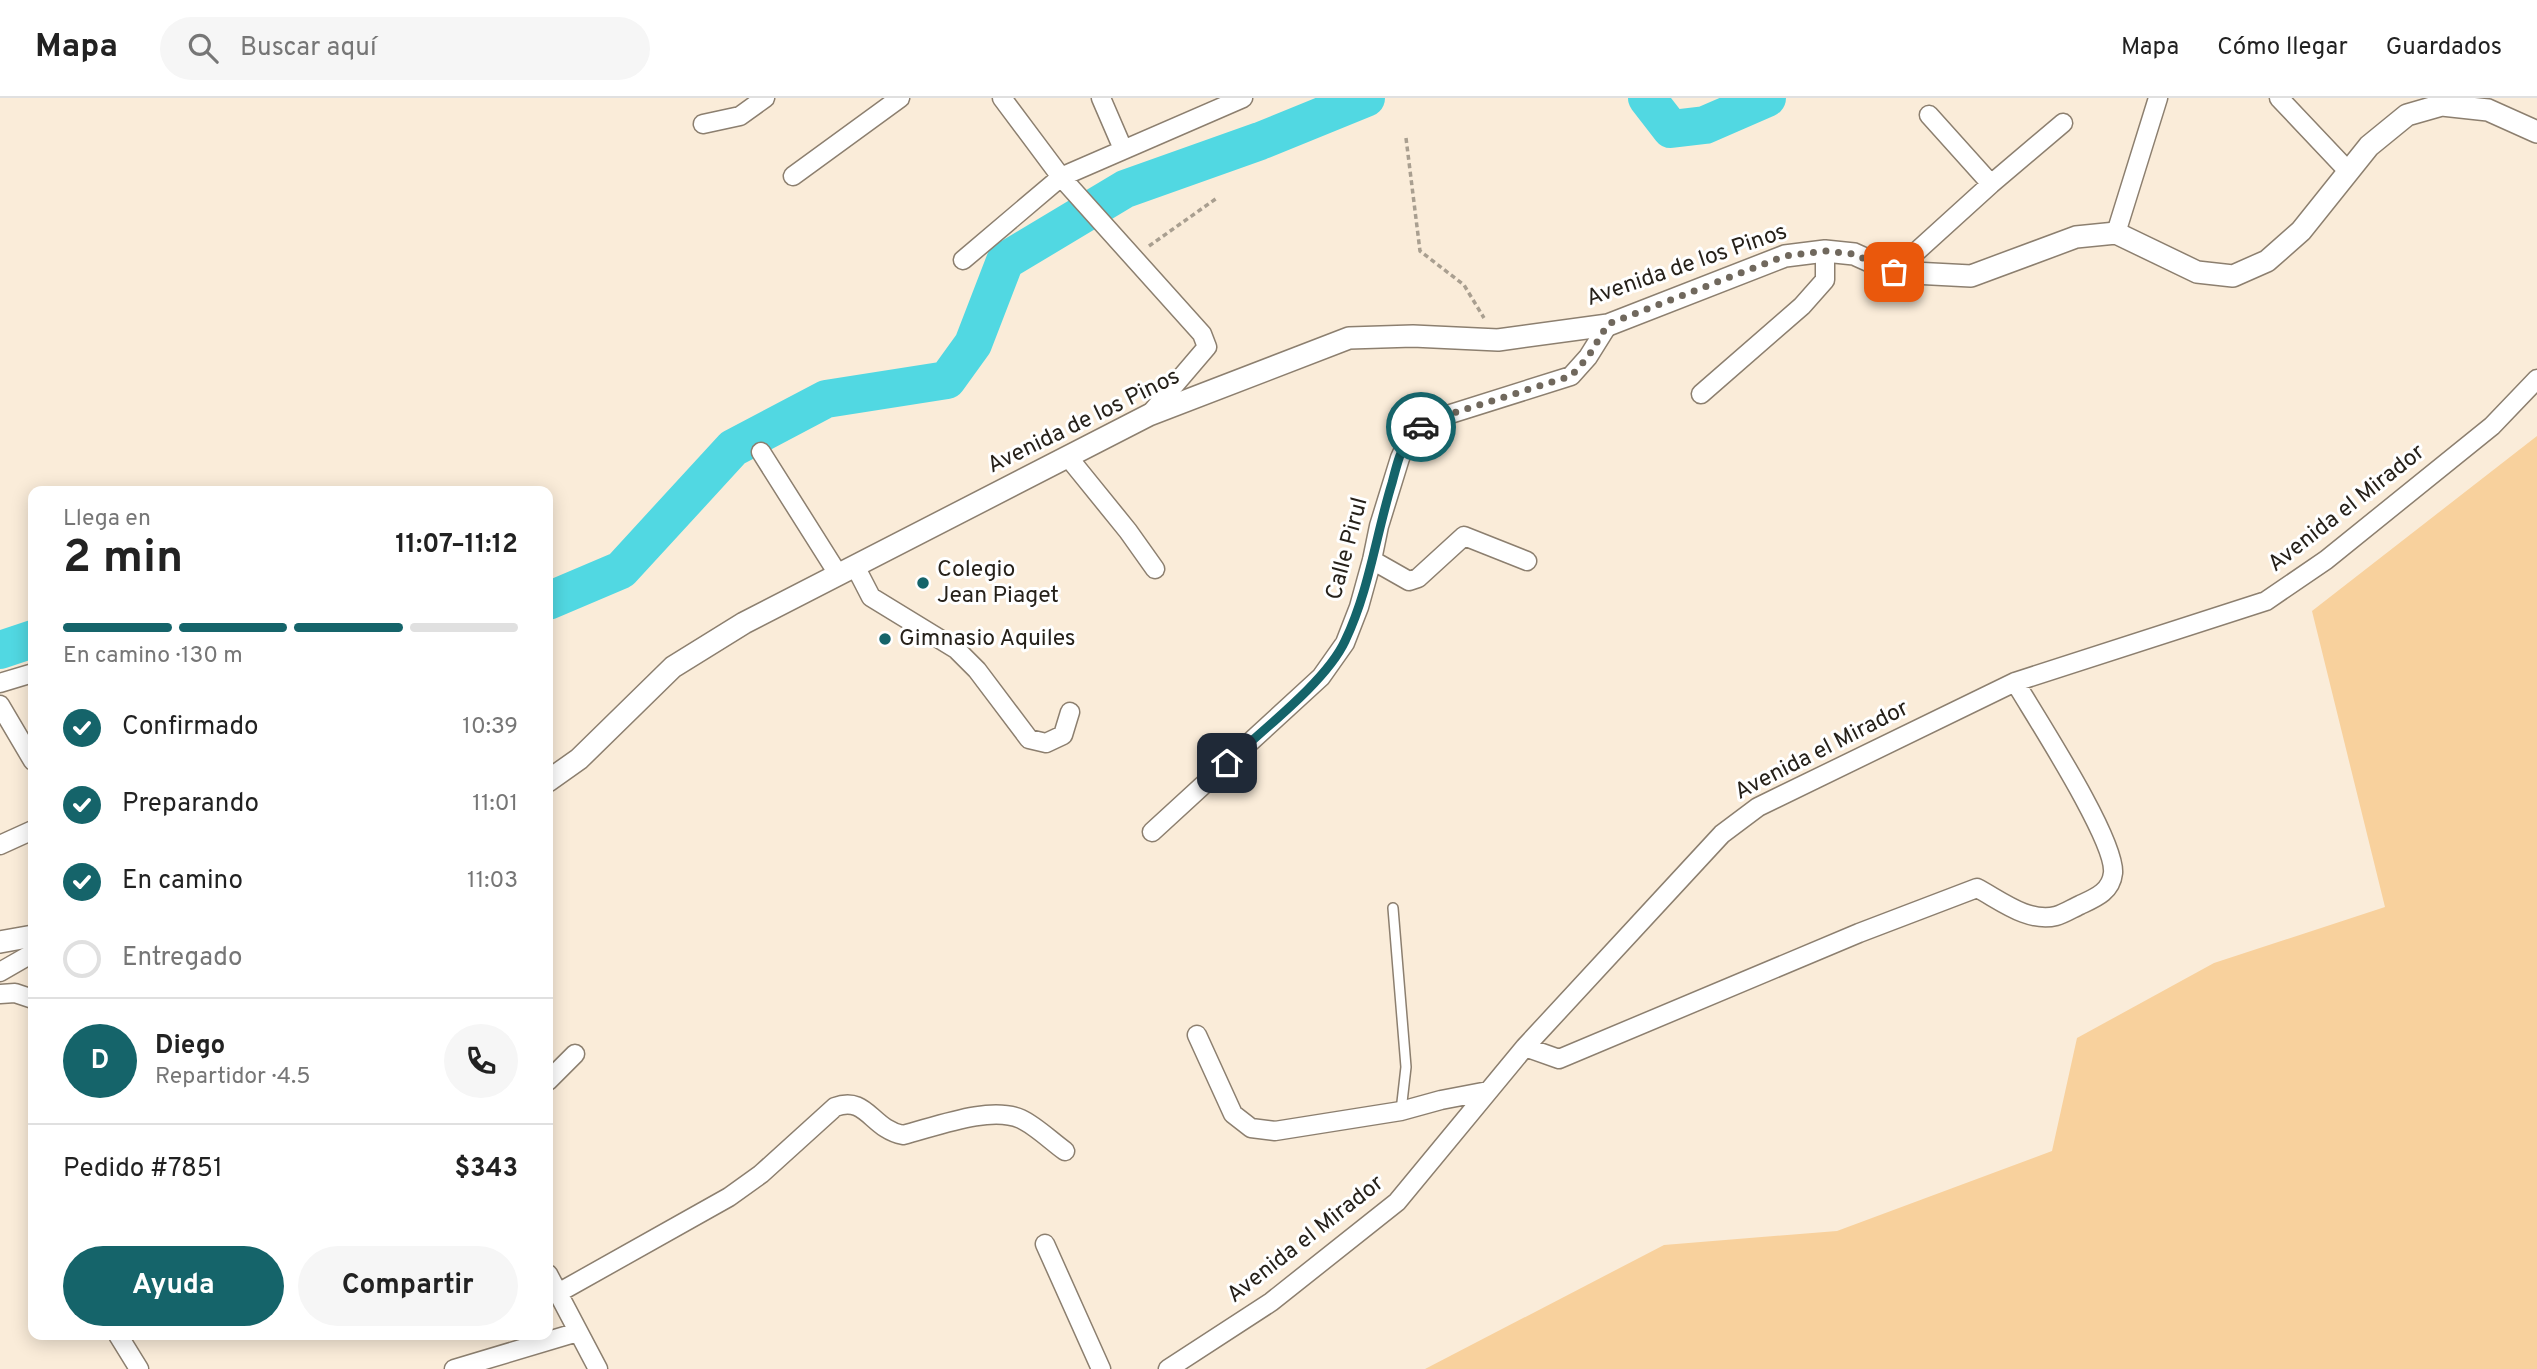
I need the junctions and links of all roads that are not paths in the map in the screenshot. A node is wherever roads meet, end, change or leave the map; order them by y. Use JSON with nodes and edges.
{"nodes":[{"id":1,"x":765,"y":98,"type":"edge"},
{"id":2,"x":900,"y":98,"type":"edge"},
{"id":3,"x":1002,"y":98,"type":"edge"},
{"id":4,"x":1101,"y":98,"type":"edge"},
{"id":5,"x":1243,"y":98,"type":"edge"},
{"id":6,"x":2158,"y":98,"type":"edge"},
{"id":7,"x":2279,"y":98,"type":"edge"},
{"id":8,"x":1929,"y":115,"type":"dead end"},
{"id":9,"x":2063,"y":123,"type":"dead end"},
{"id":10,"x":703,"y":124,"type":"dead end"},
{"id":11,"x":2537,"y":132,"type":"edge"},
{"id":12,"x":1123,"y":149,"type":"junction"},
{"id":13,"x":2349,"y":172,"type":"junction"},
{"id":14,"x":1059,"y":174,"type":"junction"},
{"id":15,"x":793,"y":176,"type":"dead end"},
{"id":16,"x":1991,"y":184,"type":"junction"},
{"id":17,"x":2116,"y":233,"type":"junction"},
{"id":18,"x":1825,"y":251,"type":"junction"},
{"id":19,"x":963,"y":260,"type":"dead end"},
{"id":20,"x":1894,"y":272,"type":"junction"},
{"id":21,"x":1608,"y":324,"type":"junction"},
{"id":22,"x":2537,"y":379,"type":"edge"},
{"id":23,"x":1702,"y":394,"type":"dead end"},
{"id":24,"x":1149,"y":415,"type":"junction"},
{"id":25,"x":761,"y":452,"type":"dead end"},
{"id":26,"x":1068,"y":457,"type":"junction"},
{"id":27,"x":1372,"y":560,"type":"junction"},
{"id":28,"x":1527,"y":561,"type":"dead end"},
{"id":29,"x":1155,"y":569,"type":"dead end"},
{"id":30,"x":847,"y":570,"type":"junction"},
{"id":31,"x":28,"y":675,"type":"edge"},
{"id":32,"x":2015,"y":682,"type":"junction"},
{"id":33,"x":0,"y":683,"type":"edge"},
{"id":34,"x":0,"y":705,"type":"edge"},
{"id":35,"x":1070,"y":712,"type":"dead end"},
{"id":36,"x":28,"y":753,"type":"edge"},
{"id":37,"x":553,"y":778,"type":"edge"},
{"id":38,"x":28,"y":832,"type":"edge"},
{"id":39,"x":1152,"y":832,"type":"dead end"},
{"id":40,"x":0,"y":845,"type":"edge"},
{"id":41,"x":1393,"y":908,"type":"dead end"},
{"id":42,"x":28,"y":937,"type":"edge"},
{"id":43,"x":0,"y":942,"type":"edge"},
{"id":44,"x":28,"y":956,"type":"edge"},
{"id":45,"x":0,"y":972,"type":"edge"},
{"id":46,"x":0,"y":994,"type":"edge"},
{"id":47,"x":28,"y":997,"type":"edge"},
{"id":48,"x":1197,"y":1035,"type":"dead end"},
{"id":49,"x":1525,"y":1047,"type":"junction"},
{"id":50,"x":575,"y":1054,"type":"dead end"},
{"id":51,"x":553,"y":1077,"type":"edge"},
{"id":52,"x":1488,"y":1091,"type":"junction"},
{"id":53,"x":1401,"y":1111,"type":"junction"},
{"id":54,"x":1065,"y":1151,"type":"dead end"},
{"id":55,"x":1045,"y":1244,"type":"dead end"},
{"id":56,"x":553,"y":1284,"type":"edge"},
{"id":57,"x":558,"y":1293,"type":"junction"},
{"id":58,"x":578,"y":1332,"type":"junction"},
{"id":59,"x":553,"y":1339,"type":"edge"},
{"id":60,"x":121,"y":1340,"type":"edge"},
{"id":61,"x":551,"y":1340,"type":"edge"},
{"id":62,"x":139,"y":1369,"type":"edge"},
{"id":63,"x":454,"y":1369,"type":"edge"},
{"id":64,"x":598,"y":1369,"type":"edge"},
{"id":65,"x":1101,"y":1369,"type":"edge"},
{"id":66,"x":1168,"y":1369,"type":"edge"}],
"edges":[{"from":1,"to":10,"type":"street"},
{"from":2,"to":15,"type":"street"},
{"from":3,"to":14,"type":"street"},
{"from":4,"to":12,"type":"street"},
{"from":5,"to":12,"type":"street"},
{"from":6,"to":17,"type":"street"},
{"from":7,"to":13,"type":"street"},
{"from":8,"to":16,"type":"street"},
{"from":9,"to":16,"type":"street"},
{"from":11,"to":13,"type":"street"},
{"from":12,"to":14,"type":"street"},
{"from":13,"to":17,"type":"street"},
{"from":14,"to":19,"type":"street"},
{"from":14,"to":24,"type":"street"},
{"from":16,"to":20,"type":"street"},
{"from":17,"to":20,"type":"street","name":"Avenida de los Pinos"},
{"from":18,"to":20,"type":"street","name":"Avenida de los Pinos"},
{"from":18,"to":21,"type":"street","name":"Avenida de los Pinos"},
{"from":18,"to":23,"type":"street"},
{"from":21,"to":24,"type":"street","name":"Avenida de los Pinos"},
{"from":21,"to":27,"type":"street","name":"Calle Pirul"},
{"from":22,"to":32,"type":"street","name":"Avenida el Mirador"},
{"from":24,"to":26,"type":"street","name":"Avenida de los Pinos"},
{"from":25,"to":30,"type":"street"},
{"from":26,"to":29,"type":"street"},
{"from":26,"to":30,"type":"street","name":"Avenida de los Pinos"},
{"from":27,"to":28,"type":"street"},
{"from":27,"to":39,"type":"street","name":"Calle Pirul"},
{"from":30,"to":35,"type":"street"},
{"from":30,"to":37,"type":"street","name":"Avenida de los Pinos"},
{"from":31,"to":33,"type":"street"},
{"from":32,"to":49,"type":"street","name":"Avenida el Mirador"},
{"from":32,"to":49,"type":"street"},
{"from":34,"to":36,"type":"street"},
{"from":38,"to":40,"type":"street"},
{"from":41,"to":53,"type":"lane"},
{"from":42,"to":43,"type":"street"},
{"from":44,"to":45,"type":"street"},
{"from":46,"to":47,"type":"street"},
{"from":48,"to":53,"type":"street"},
{"from":49,"to":52,"type":"street","name":"Avenida el Mirador"},
{"from":50,"to":51,"type":"street"},
{"from":52,"to":53,"type":"street"},
{"from":52,"to":66,"type":"street","name":"Avenida el Mirador"},
{"from":54,"to":57,"type":"street"},
{"from":55,"to":65,"type":"street"},
{"from":56,"to":57,"type":"street"},
{"from":57,"to":58,"type":"street"},
{"from":58,"to":59,"type":"street"},
{"from":58,"to":64,"type":"street"},
{"from":60,"to":62,"type":"street"},
{"from":61,"to":63,"type":"street"}]}
